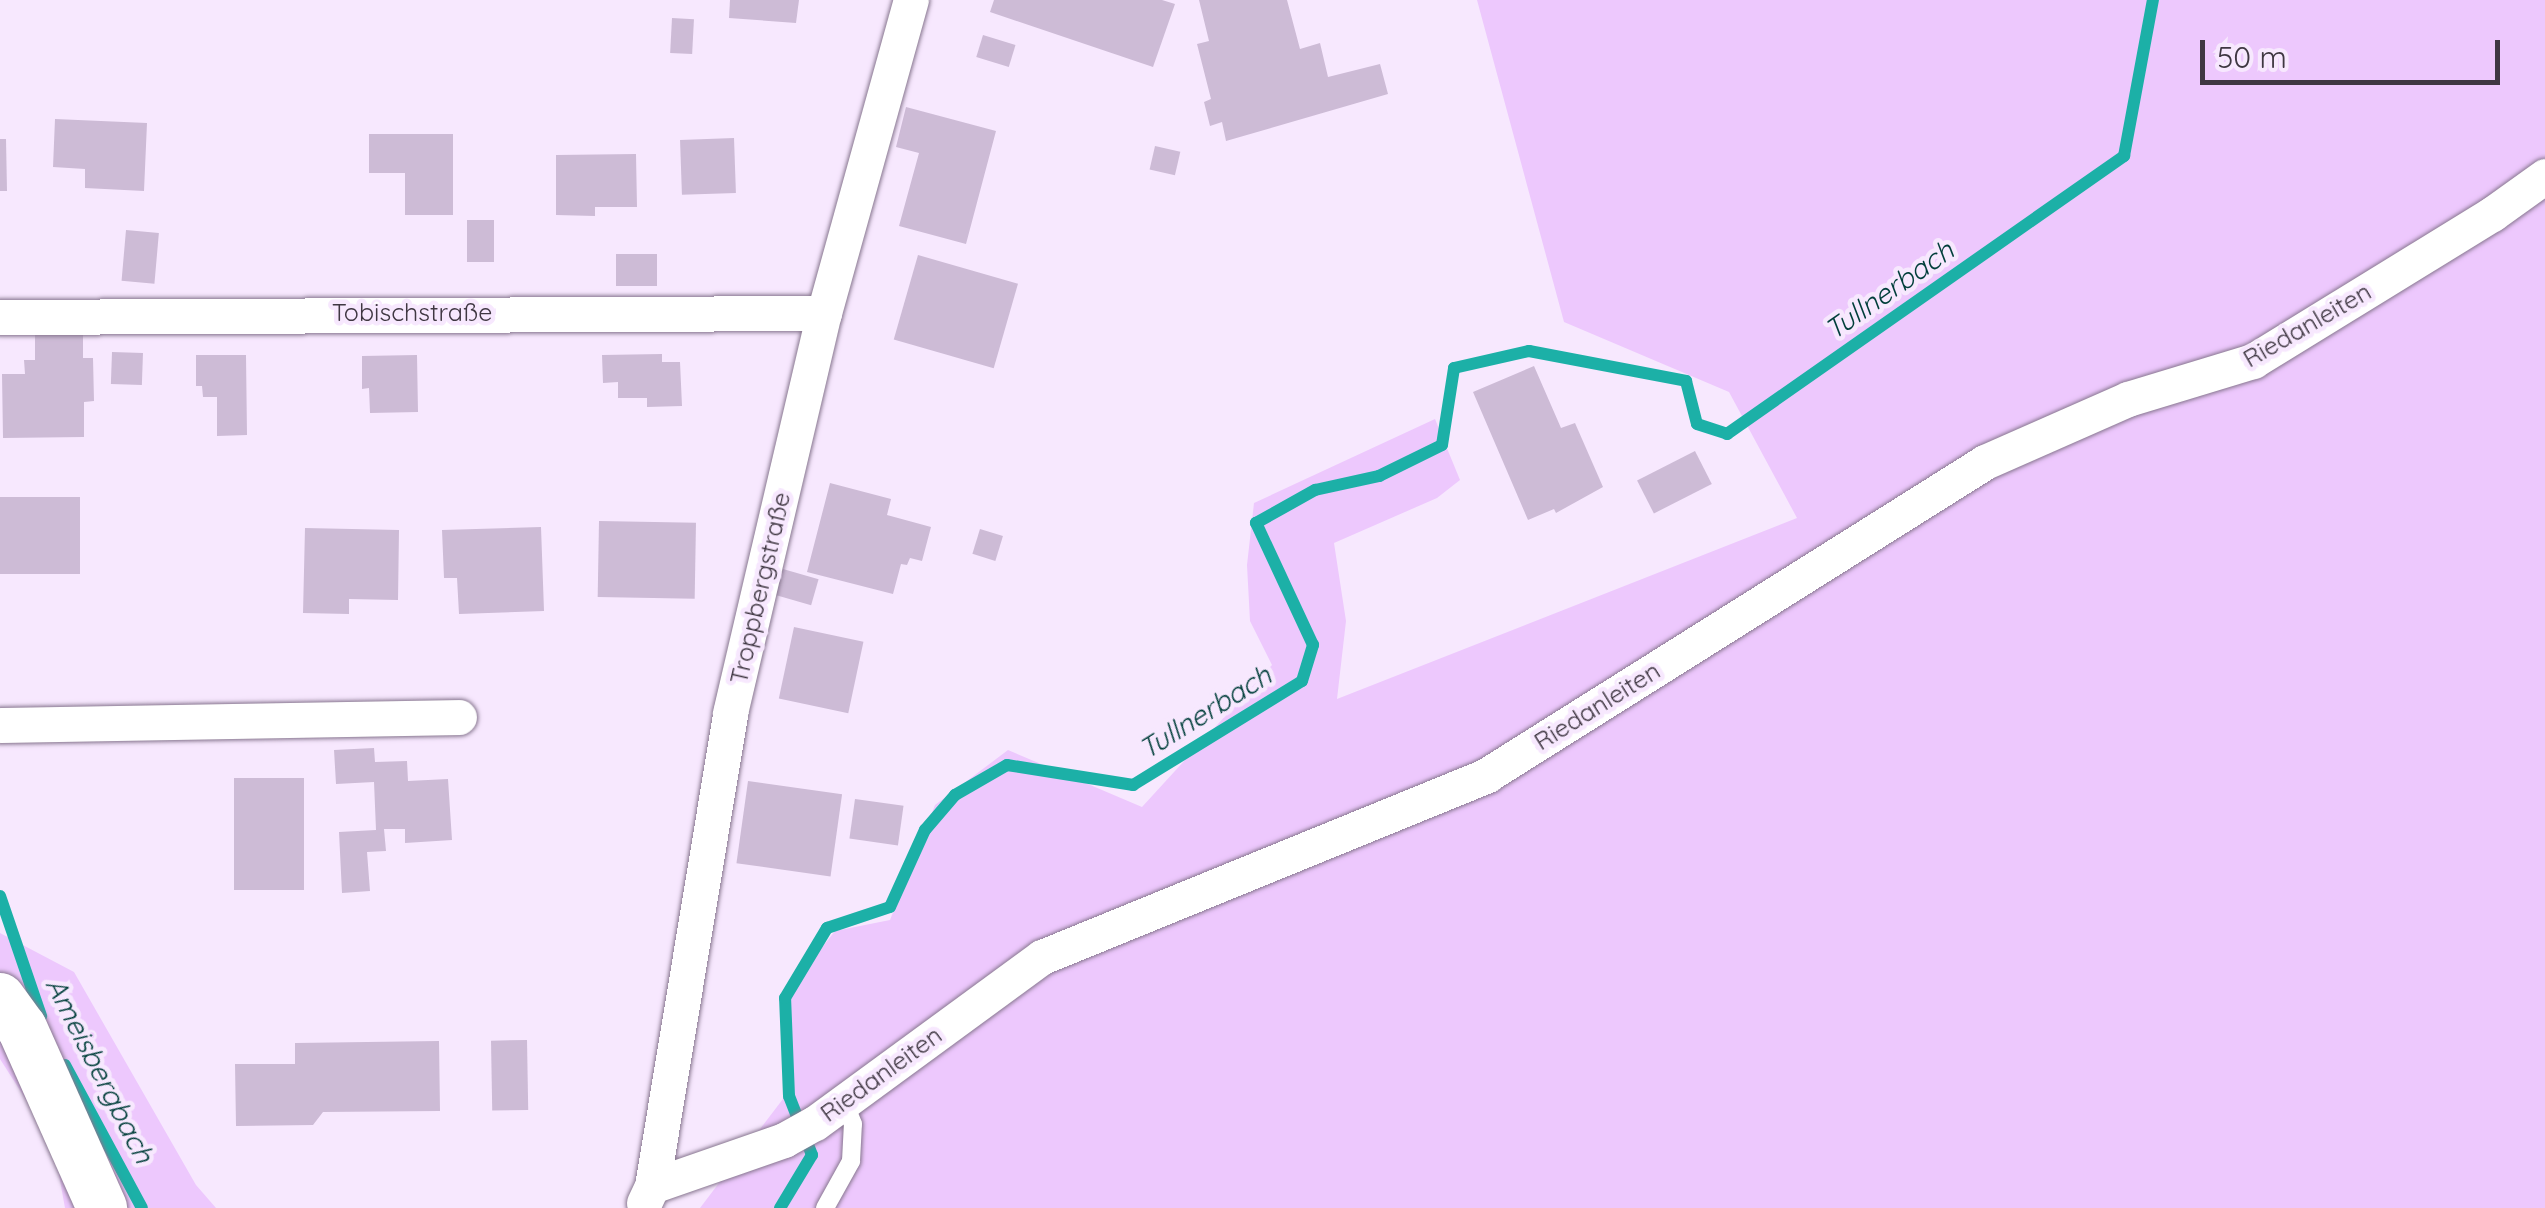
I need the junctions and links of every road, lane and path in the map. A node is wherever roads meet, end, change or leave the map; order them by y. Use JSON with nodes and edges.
{"nodes":[{"id":1,"x":911,"y":0,"type":"edge"},
{"id":2,"x":2545,"y":176,"type":"edge"},
{"id":3,"x":824,"y":313,"type":"junction"},
{"id":4,"x":0,"y":317,"type":"edge"},
{"id":5,"x":459,"y":717,"type":"dead end"},
{"id":6,"x":0,"y":725,"type":"edge"},
{"id":7,"x":0,"y":998,"type":"edge"},
{"id":8,"x":844,"y":1102,"type":"junction"},
{"id":9,"x":647,"y":1197,"type":"edge"},
{"id":10,"x":102,"y":1208,"type":"edge"},
{"id":11,"x":825,"y":1208,"type":"edge"}],
"edges":[{"from":1,"to":3,"type":"street","name":"Troppbergstraße"},
{"from":2,"to":8,"type":"street","name":"Riedanleiten"},
{"from":3,"to":4,"type":"street","name":"Tobischstraße"},
{"from":3,"to":9,"type":"street","name":"Troppbergstraße"},
{"from":5,"to":6,"type":"street"},
{"from":7,"to":10,"type":"street"},
{"from":8,"to":9,"type":"street","name":"Riedanleiten"},
{"from":8,"to":11,"type":"lane"}]}
